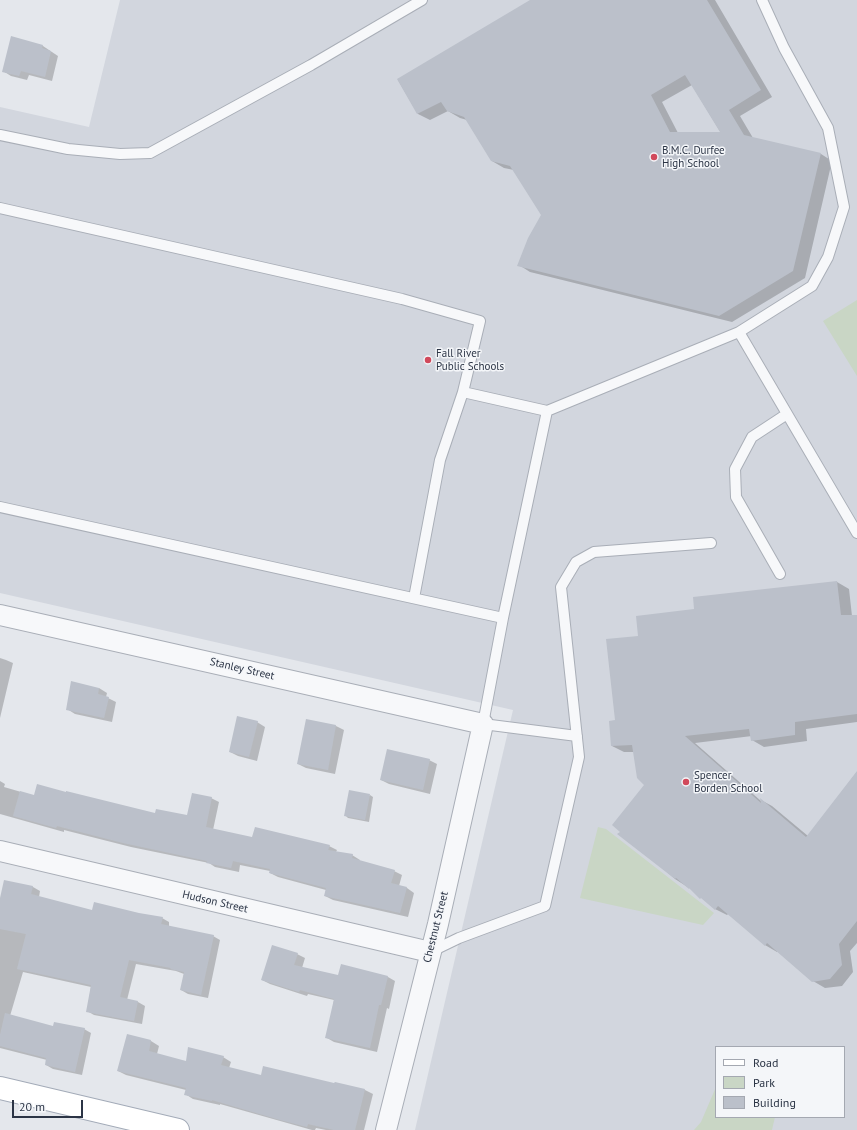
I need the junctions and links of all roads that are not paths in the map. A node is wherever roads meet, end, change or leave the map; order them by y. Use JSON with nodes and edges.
{"nodes":[{"id":1,"x":422,"y":0,"type":"edge"},
{"id":2,"x":762,"y":0,"type":"edge"},
{"id":3,"x":0,"y":135,"type":"edge"},
{"id":4,"x":0,"y":208,"type":"edge"},
{"id":5,"x":739,"y":332,"type":"junction"},
{"id":6,"x":463,"y":392,"type":"junction"},
{"id":7,"x":547,"y":411,"type":"junction"},
{"id":8,"x":788,"y":414,"type":"junction"},
{"id":9,"x":0,"y":507,"type":"edge"},
{"id":10,"x":857,"y":533,"type":"edge"},
{"id":11,"x":711,"y":543,"type":"dead end"},
{"id":12,"x":780,"y":574,"type":"dead end"},
{"id":13,"x":414,"y":598,"type":"junction"},
{"id":14,"x":0,"y":614,"type":"edge"},
{"id":15,"x":503,"y":618,"type":"junction"},
{"id":16,"x":483,"y":724,"type":"junction"},
{"id":17,"x":576,"y":736,"type":"junction"},
{"id":18,"x":0,"y":851,"type":"edge"},
{"id":19,"x":430,"y":952,"type":"junction"},
{"id":20,"x":0,"y":1088,"type":"edge"},
{"id":21,"x":178,"y":1130,"type":"edge"},
{"id":22,"x":386,"y":1130,"type":"edge"}],
"edges":[{"from":1,"to":3,"type":"lane"},
{"from":2,"to":5,"type":"lane"},
{"from":4,"to":6,"type":"lane"},
{"from":5,"to":7,"type":"lane"},
{"from":5,"to":8,"type":"lane"},
{"from":6,"to":7,"type":"lane"},
{"from":6,"to":13,"type":"lane"},
{"from":7,"to":15,"type":"lane"},
{"from":8,"to":10,"type":"lane"},
{"from":8,"to":12,"type":"lane"},
{"from":9,"to":13,"type":"lane"},
{"from":11,"to":17,"type":"lane"},
{"from":13,"to":15,"type":"lane"},
{"from":14,"to":16,"type":"street","name":"Stanley Street"},
{"from":15,"to":16,"type":"lane"},
{"from":16,"to":17,"type":"lane"},
{"from":16,"to":19,"type":"street","name":"Chestnut Street"},
{"from":17,"to":19,"type":"lane"},
{"from":18,"to":19,"type":"street","name":"Hudson Street"},
{"from":19,"to":22,"type":"street","name":"Chestnut Street"},
{"from":20,"to":21,"type":"main road"}]}
